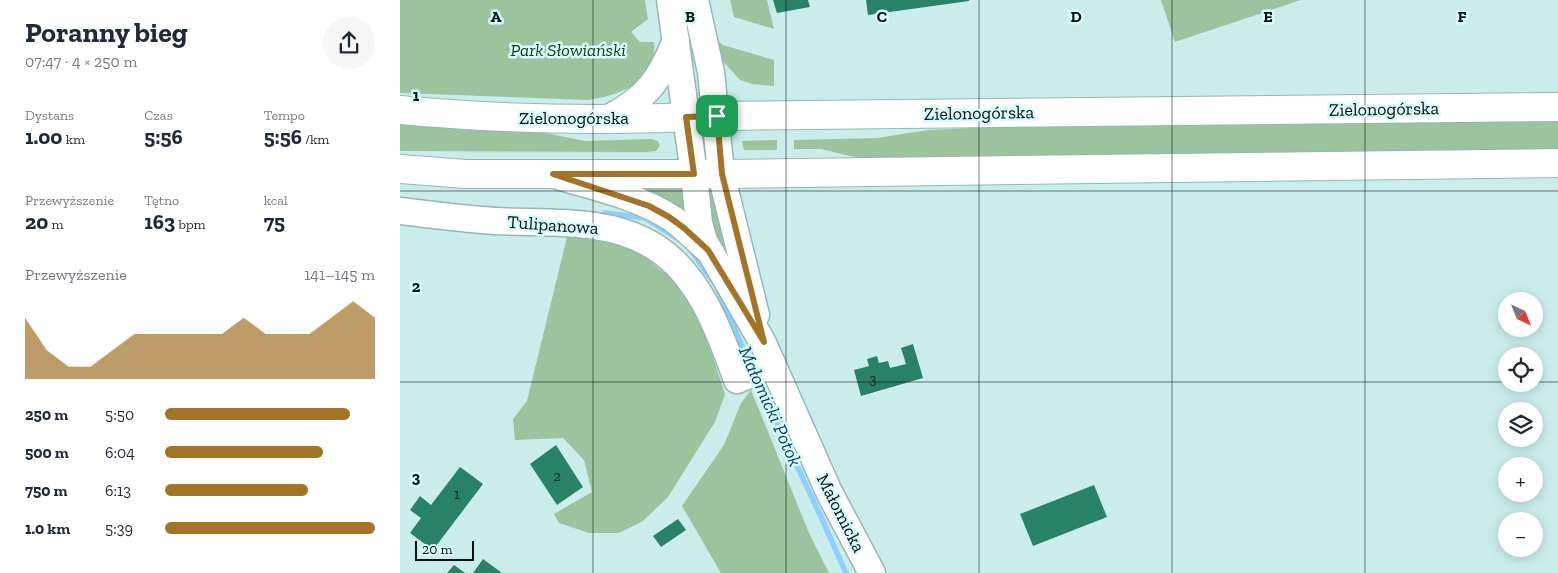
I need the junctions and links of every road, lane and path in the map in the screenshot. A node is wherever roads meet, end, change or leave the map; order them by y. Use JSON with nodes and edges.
{"nodes":[{"id":1,"x":670,"y":0,"type":"edge"},
{"id":2,"x":694,"y":0,"type":"edge"},
{"id":3,"x":676,"y":40,"type":"junction"},
{"id":4,"x":1558,"y":107,"type":"edge"},
{"id":5,"x":400,"y":110,"type":"edge"},
{"id":6,"x":717,"y":116,"type":"junction"},
{"id":7,"x":686,"y":117,"type":"junction"},
{"id":8,"x":607,"y":119,"type":"junction"},
{"id":9,"x":1558,"y":163,"type":"edge"},
{"id":10,"x":400,"y":169,"type":"edge"},
{"id":11,"x":553,"y":174,"type":"junction"},
{"id":12,"x":694,"y":174,"type":"junction"},
{"id":13,"x":722,"y":174,"type":"junction"},
{"id":14,"x":400,"y":211,"type":"edge"},
{"id":15,"x":708,"y":250,"type":"junction"},
{"id":16,"x":761,"y":364,"type":"junction"},
{"id":17,"x":872,"y":573,"type":"edge"}],
"edges":[{"from":1,"to":3,"type":"street","name":"Małomicka"},
{"from":2,"to":6,"type":"street","name":"Małomicka"},
{"from":3,"to":7,"type":"street","name":"Małomicka"},
{"from":3,"to":8,"type":"street"},
{"from":4,"to":6,"type":"main road","name":"Zielonogórska"},
{"from":5,"to":8,"type":"main road","name":"Zielonogórska"},
{"from":6,"to":7,"type":"main road","name":"Zielonogórska"},
{"from":6,"to":13,"type":"street","name":"Małomicka"},
{"from":7,"to":8,"type":"main road","name":"Zielonogórska"},
{"from":7,"to":12,"type":"street","name":"Małomicka"},
{"from":9,"to":13,"type":"main road"},
{"from":10,"to":11,"type":"main road"},
{"from":11,"to":12,"type":"main road"},
{"from":11,"to":15,"type":"street"},
{"from":12,"to":13,"type":"main road"},
{"from":12,"to":15,"type":"street","name":"Małomicka"},
{"from":13,"to":16,"type":"street","name":"Małomicka"},
{"from":14,"to":16,"type":"street","name":"Tulipanowa"},
{"from":15,"to":16,"type":"street","name":"Małomicka"},
{"from":16,"to":17,"type":"street","name":"Małomicka"}]}
